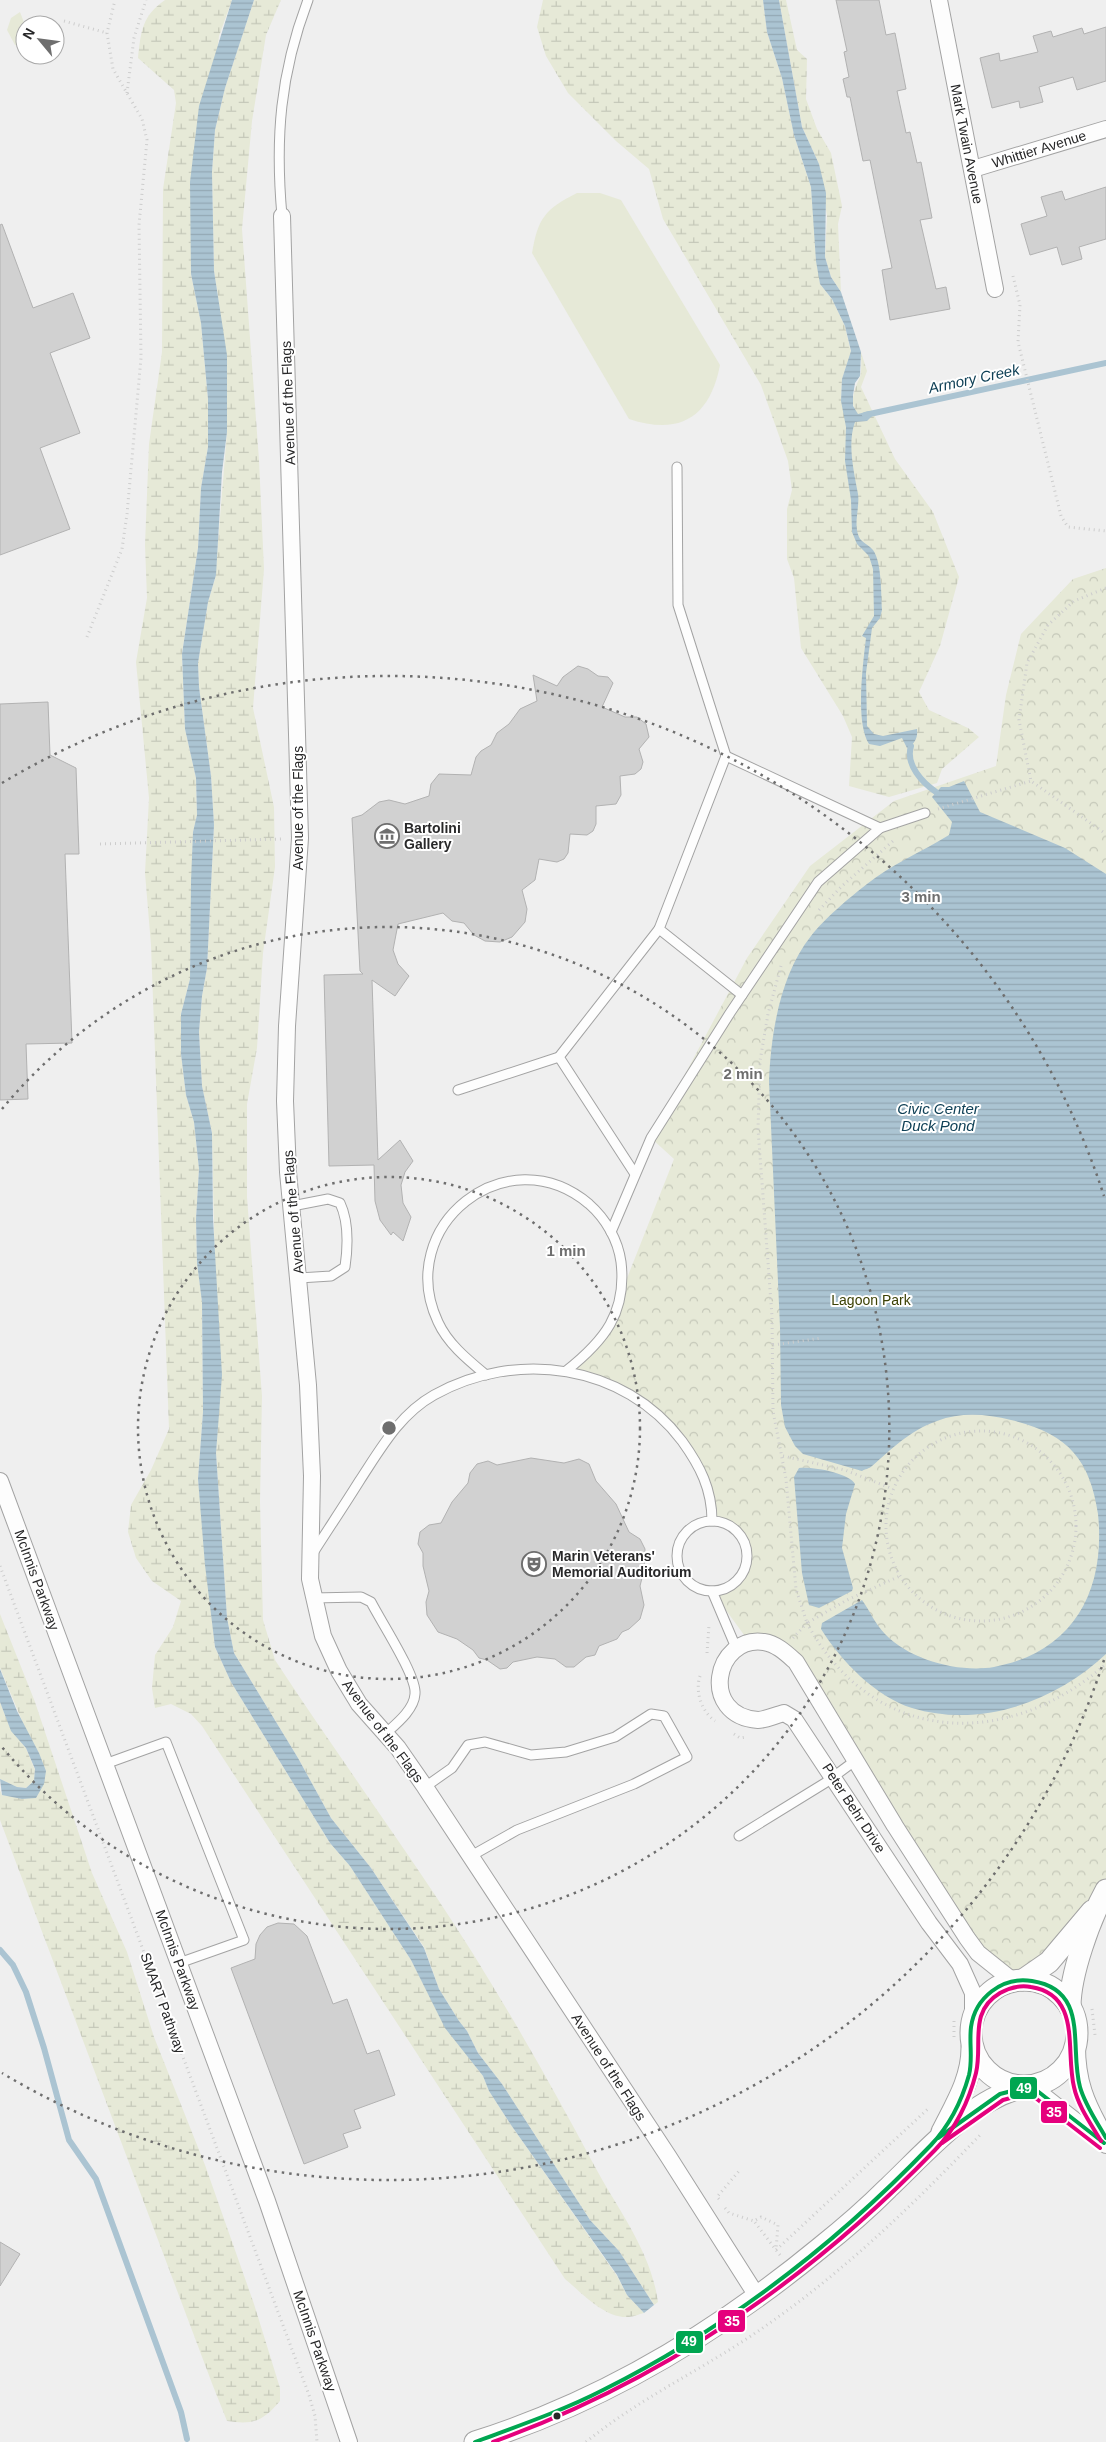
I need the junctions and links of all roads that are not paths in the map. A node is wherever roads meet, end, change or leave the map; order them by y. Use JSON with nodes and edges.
{"nodes":[{"id":1,"x":308,"y":0,"type":"edge"},
{"id":2,"x":939,"y":0,"type":"edge"},
{"id":3,"x":1106,"y":129,"type":"edge"},
{"id":4,"x":973,"y":169,"type":"junction"},
{"id":5,"x":282,"y":216,"type":"joint"},
{"id":6,"x":995,"y":289,"type":"dead end"},
{"id":7,"x":677,"y":467,"type":"dead end"},
{"id":8,"x":726,"y":756,"type":"junction"},
{"id":9,"x":925,"y":813,"type":"road end"},
{"id":10,"x":880,"y":828,"type":"junction"},
{"id":11,"x":659,"y":929,"type":"junction"},
{"id":12,"x":742,"y":995,"type":"junction"},
{"id":13,"x":559,"y":1057,"type":"junction"},
{"id":14,"x":458,"y":1090,"type":"dead end"},
{"id":15,"x":635,"y":1174,"type":"junction"},
{"id":16,"x":292,"y":1206,"type":"junction"},
{"id":17,"x":611,"y":1232,"type":"junction"},
{"id":18,"x":299,"y":1278,"type":"junction"},
{"id":19,"x":566,"y":1370,"type":"junction"},
{"id":20,"x":486,"y":1375,"type":"junction"},
{"id":21,"x":0,"y":1481,"type":"edge"},
{"id":22,"x":712,"y":1520,"type":"junction"},
{"id":23,"x":309,"y":1559,"type":"junction"},
{"id":24,"x":712,"y":1591,"type":"junction"},
{"id":25,"x":313,"y":1598,"type":"junction"},
{"id":26,"x":736,"y":1650,"type":"junction"},
{"id":27,"x":386,"y":1734,"type":"junction"},
{"id":28,"x":856,"y":1760,"type":"junction"},
{"id":29,"x":105,"y":1764,"type":"junction"},
{"id":30,"x":833,"y":1777,"type":"junction"},
{"id":31,"x":425,"y":1787,"type":"junction"},
{"id":32,"x":739,"y":1836,"type":"dead end"},
{"id":33,"x":471,"y":1856,"type":"junction"},
{"id":34,"x":1104,"y":1895,"type":"edge"},
{"id":35,"x":179,"y":1963,"type":"junction"},
{"id":36,"x":1018,"y":1980,"type":"junction"},
{"id":37,"x":1070,"y":2007,"type":"junction"},
{"id":38,"x":964,"y":2016,"type":"junction"},
{"id":39,"x":1077,"y":2040,"type":"junction"},
{"id":40,"x":963,"y":2045,"type":"junction"},
{"id":41,"x":1027,"y":2086,"type":"junction"},
{"id":42,"x":939,"y":2137,"type":"junction"},
{"id":43,"x":1106,"y":2138,"type":"edge"},
{"id":44,"x":1106,"y":2144,"type":"edge"},
{"id":45,"x":757,"y":2296,"type":"junction"},
{"id":46,"x":349,"y":2442,"type":"edge"},
{"id":47,"x":475,"y":2442,"type":"edge"}],
"edges":[{"from":1,"to":5,"type":"lane","name":"Avenue of the Flags"},
{"from":2,"to":4,"type":"street","name":"Mark Twain Avenue"},
{"from":3,"to":4,"type":"street","name":"Whittier Avenue"},
{"from":4,"to":6,"type":"street","name":"Mark Twain Avenue"},
{"from":5,"to":16,"type":"street","name":"Avenue of the Flags"},
{"from":7,"to":8,"type":"lane"},
{"from":8,"to":10,"type":"lane"},
{"from":8,"to":11,"type":"lane"},
{"from":9,"to":10,"type":"lane"},
{"from":10,"to":12,"type":"lane"},
{"from":11,"to":12,"type":"lane"},
{"from":11,"to":13,"type":"lane"},
{"from":12,"to":15,"type":"lane"},
{"from":13,"to":14,"type":"lane"},
{"from":13,"to":15,"type":"lane"},
{"from":15,"to":17,"type":"lane"},
{"from":16,"to":18,"type":"street","name":"Avenue of the Flags"},
{"from":16,"to":18,"type":"lane"},
{"from":17,"to":19,"type":"lane"},
{"from":17,"to":20,"type":"lane"},
{"from":18,"to":23,"type":"street","name":"Avenue of the Flags"},
{"from":19,"to":20,"type":"lane"},
{"from":19,"to":22,"type":"lane"},
{"from":20,"to":23,"type":"lane"},
{"from":21,"to":29,"type":"street","name":"McInnis Parkway"},
{"from":22,"to":24,"type":"lane"},
{"from":22,"to":24,"type":"lane"},
{"from":23,"to":25,"type":"street","name":"Avenue of the Flags"},
{"from":24,"to":26,"type":"lane"},
{"from":25,"to":27,"type":"street","name":"Avenue of the Flags"},
{"from":25,"to":27,"type":"lane"},
{"from":26,"to":28,"type":"street","name":"Peter Behr Drive"},
{"from":26,"to":30,"type":"street","name":"Peter Behr Drive"},
{"from":27,"to":31,"type":"street","name":"Avenue of the Flags"},
{"from":28,"to":30,"type":"lane"},
{"from":28,"to":36,"type":"street","name":"Peter Behr Drive"},
{"from":29,"to":35,"type":"street","name":"McInnis Parkway"},
{"from":29,"to":35,"type":"lane"},
{"from":30,"to":32,"type":"lane"},
{"from":30,"to":38,"type":"street","name":"Peter Behr Drive"},
{"from":31,"to":33,"type":"street","name":"Avenue of the Flags"},
{"from":31,"to":33,"type":"lane"},
{"from":33,"to":45,"type":"street","name":"Avenue of the Flags"},
{"from":34,"to":36,"type":"street"},
{"from":34,"to":37,"type":"street"},
{"from":35,"to":46,"type":"street","name":"McInnis Parkway"},
{"from":36,"to":37,"type":"street"},
{"from":36,"to":38,"type":"street"},
{"from":37,"to":39,"type":"street"},
{"from":38,"to":40,"type":"street"},
{"from":39,"to":41,"type":"street"},
{"from":39,"to":43,"type":"street"},
{"from":40,"to":41,"type":"street"},
{"from":40,"to":42,"type":"street"},
{"from":41,"to":42,"type":"street"},
{"from":41,"to":44,"type":"street"},
{"from":42,"to":45,"type":"street"},
{"from":45,"to":47,"type":"street"}]}
